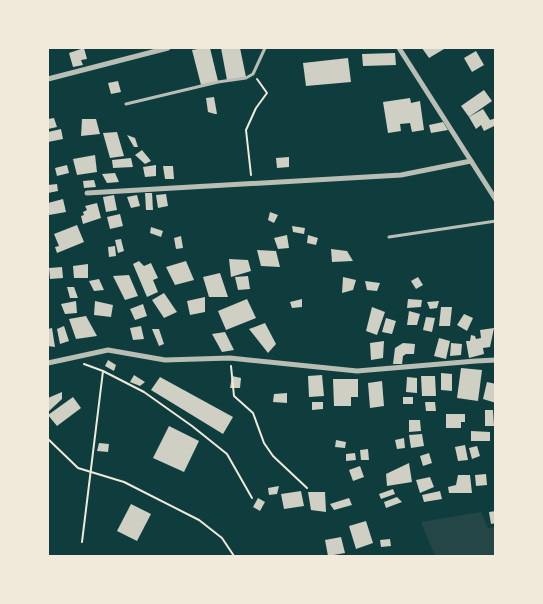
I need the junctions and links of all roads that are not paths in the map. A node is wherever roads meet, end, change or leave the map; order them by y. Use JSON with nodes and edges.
{"nodes":[{"id":1,"x":168,"y":48,"type":"edge"},
{"id":2,"x":265,"y":48,"type":"edge"},
{"id":3,"x":399,"y":48,"type":"edge"},
{"id":4,"x":48,"y":78,"type":"edge"},
{"id":5,"x":126,"y":104,"type":"dead end"},
{"id":6,"x":470,"y":161,"type":"junction"},
{"id":7,"x":87,"y":192,"type":"dead end"},
{"id":8,"x":496,"y":200,"type":"edge"},
{"id":9,"x":496,"y":222,"type":"edge"},
{"id":10,"x":389,"y":236,"type":"dead end"},
{"id":11,"x":496,"y":360,"type":"edge"},
{"id":12,"x":48,"y":363,"type":"edge"}],
"edges":[{"from":1,"to":4,"type":"street"},
{"from":2,"to":5,"type":"lane"},
{"from":3,"to":6,"type":"street"},
{"from":6,"to":7,"type":"street"},
{"from":6,"to":8,"type":"street"},
{"from":9,"to":10,"type":"lane"},
{"from":11,"to":12,"type":"street"}]}
